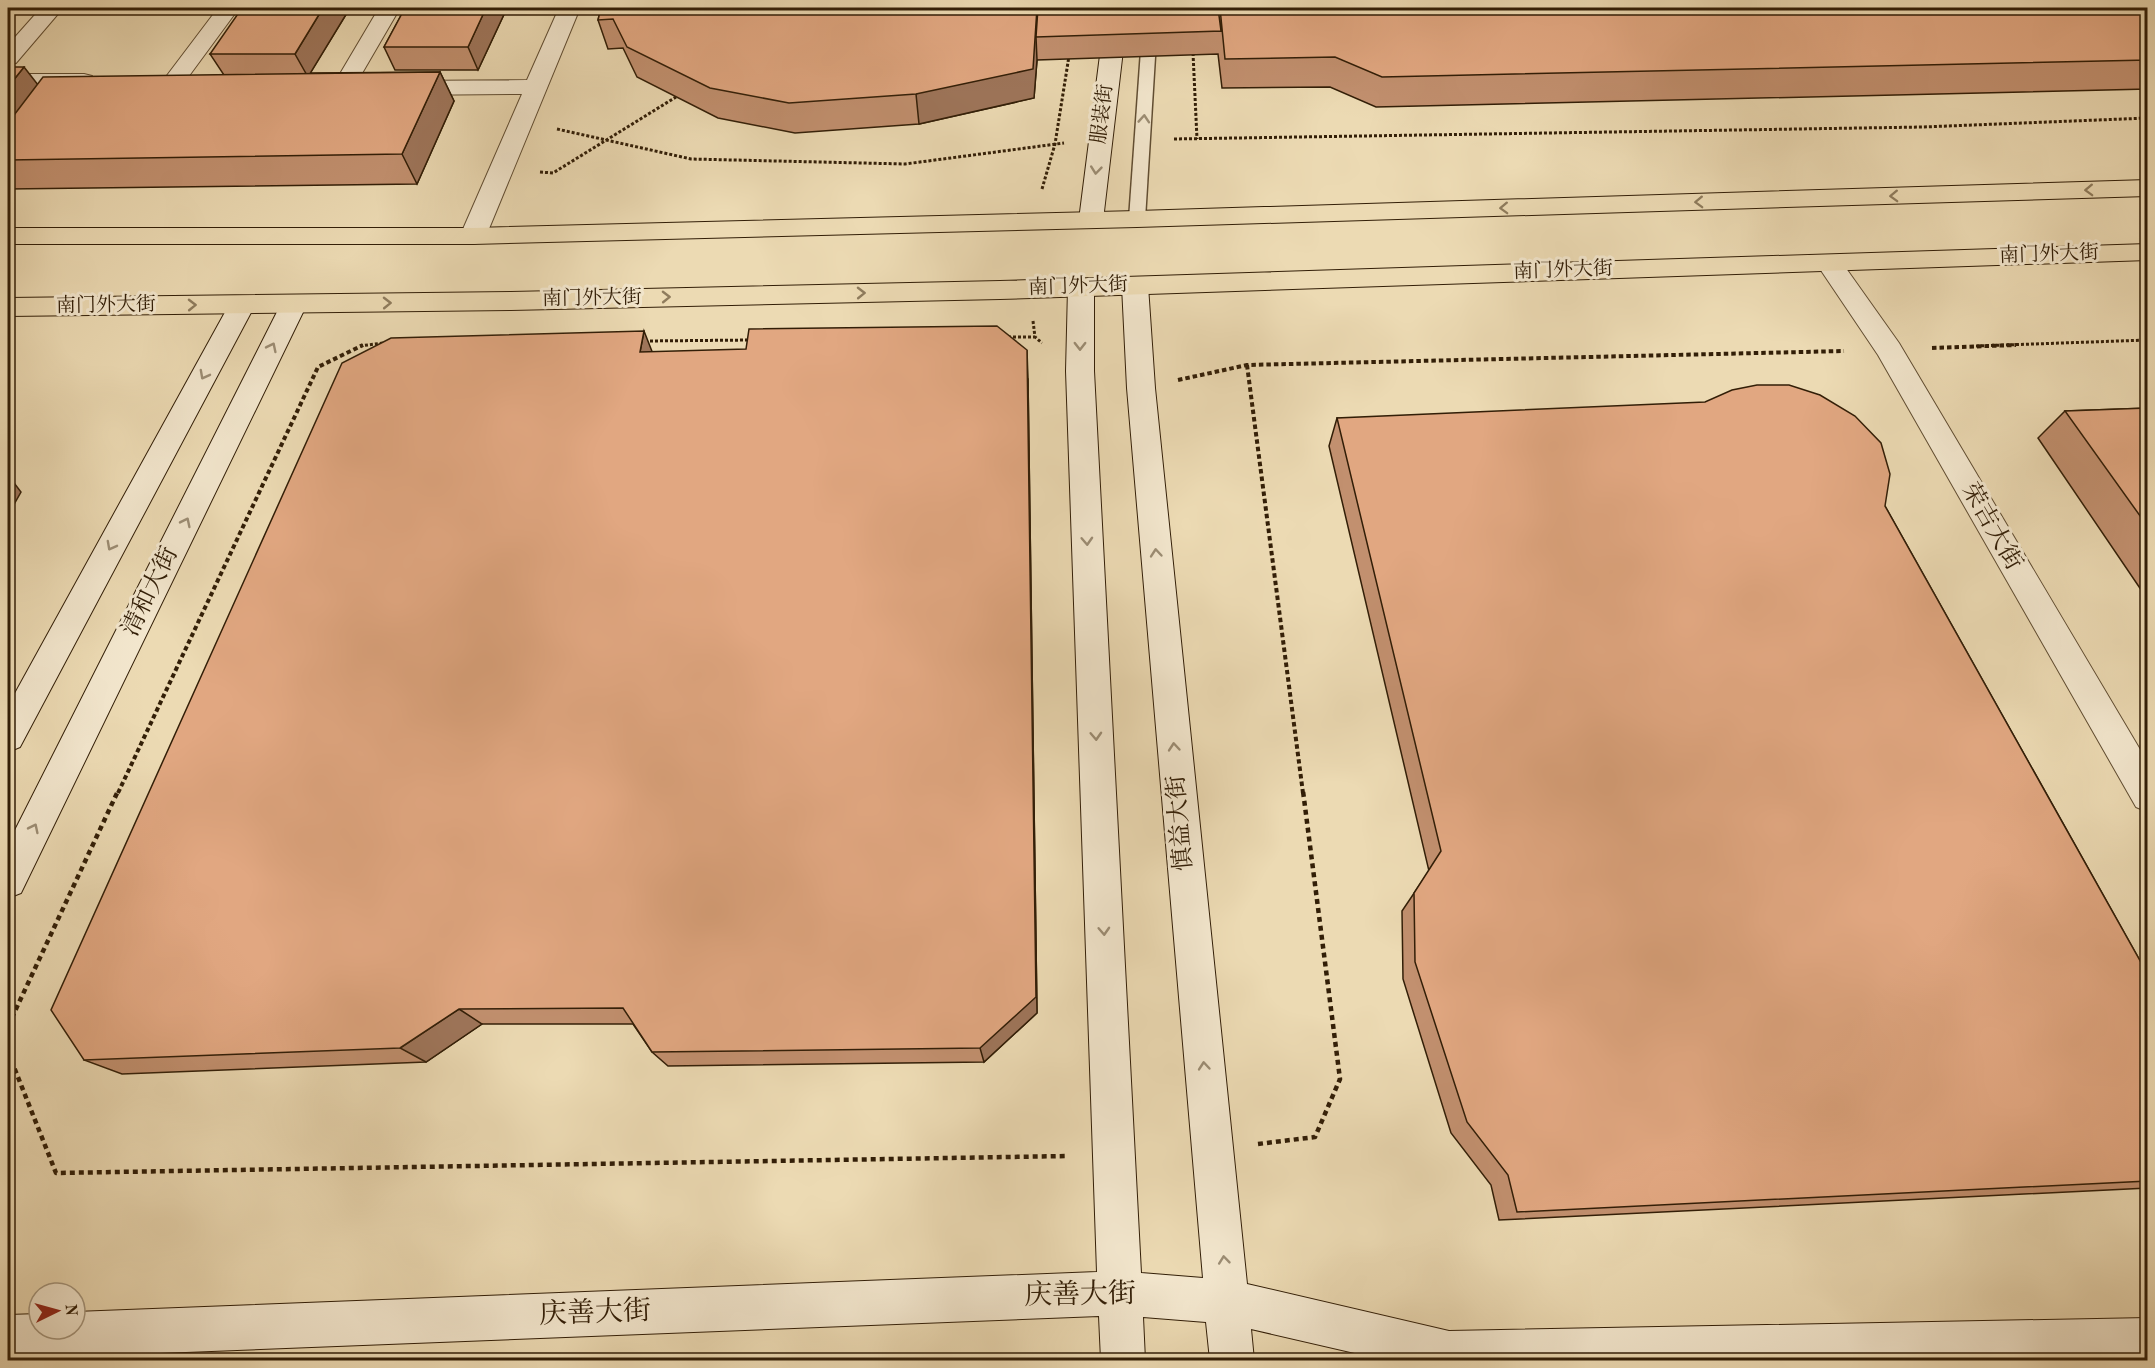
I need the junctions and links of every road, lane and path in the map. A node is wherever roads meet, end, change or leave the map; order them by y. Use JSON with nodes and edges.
{"nodes":[{"id":1,"x":52,"y":8,"type":"edge"},
{"id":2,"x":228,"y":8,"type":"edge"},
{"id":3,"x":389,"y":8,"type":"edge"},
{"id":4,"x":569,"y":8,"type":"edge"},
{"id":5,"x":1117,"y":8,"type":"edge"},
{"id":6,"x":1151,"y":8,"type":"edge"},
{"id":7,"x":1193,"y":43,"type":"edge"},
{"id":8,"x":1070,"y":53,"type":"edge"},
{"id":9,"x":8,"y":58,"type":"edge"},
{"id":10,"x":71,"y":80,"type":"junction"},
{"id":11,"x":8,"y":81,"type":"edge"},
{"id":12,"x":103,"y":83,"type":"edge"},
{"id":13,"x":535,"y":87,"type":"junction"},
{"id":14,"x":318,"y":89,"type":"edge"},
{"id":15,"x":342,"y":89,"type":"junction"},
{"id":16,"x":190,"y":90,"type":"edge"},
{"id":17,"x":676,"y":97,"type":"edge"},
{"id":18,"x":57,"y":99,"type":"edge"},
{"id":19,"x":2148,"y":118,"type":"edge"},
{"id":20,"x":555,"y":128,"type":"dead end"},
{"id":21,"x":1197,"y":139,"type":"junction"},
{"id":22,"x":606,"y":140,"type":"junction"},
{"id":23,"x":1099,"y":140,"type":"junction"},
{"id":24,"x":1142,"y":140,"type":"junction"},
{"id":25,"x":1055,"y":144,"type":"junction"},
{"id":26,"x":500,"y":171,"type":"junction"},
{"id":27,"x":2148,"y":188,"type":"edge"},
{"id":28,"x":1137,"y":219,"type":"junction"},
{"id":29,"x":1091,"y":220,"type":"junction"},
{"id":30,"x":1033,"y":221,"type":"junction"},
{"id":31,"x":8,"y":236,"type":"edge"},
{"id":32,"x":473,"y":236,"type":"junction"},
{"id":33,"x":2148,"y":252,"type":"edge"},
{"id":34,"x":1829,"y":263,"type":"junction"},
{"id":35,"x":1135,"y":286,"type":"junction"},
{"id":36,"x":1081,"y":288,"type":"junction"},
{"id":37,"x":1029,"y":289,"type":"junction"},
{"id":38,"x":294,"y":304,"type":"junction"},
{"id":39,"x":242,"y":305,"type":"junction"},
{"id":40,"x":8,"y":307,"type":"edge"},
{"id":41,"x":999,"y":337,"type":"edge"},
{"id":42,"x":1035,"y":337,"type":"junction"},
{"id":43,"x":759,"y":340,"type":"edge"},
{"id":44,"x":2148,"y":340,"type":"edge"},
{"id":45,"x":640,"y":341,"type":"edge"},
{"id":46,"x":389,"y":343,"type":"edge"},
{"id":47,"x":1889,"y":350,"type":"junction"},
{"id":48,"x":1247,"y":365,"type":"junction"},
{"id":49,"x":1080,"y":371,"type":"junction"},
{"id":50,"x":1141,"y":387,"type":"junction"},
{"id":51,"x":8,"y":737,"type":"edge"},
{"id":52,"x":2148,"y":796,"type":"edge"},
{"id":53,"x":8,"y":881,"type":"edge"},
{"id":54,"x":8,"y":1026,"type":"edge"},
{"id":55,"x":8,"y":1052,"type":"edge"},
{"id":56,"x":1212,"y":1149,"type":"junction"},
{"id":57,"x":1114,"y":1155,"type":"junction"},
{"id":58,"x":1120,"y":1293,"type":"junction"},
{"id":59,"x":1228,"y":1302,"type":"junction"},
{"id":60,"x":8,"y":1337,"type":"edge"},
{"id":61,"x":2148,"y":1340,"type":"edge"},
{"id":62,"x":1123,"y":1360,"type":"edge"},
{"id":63,"x":1232,"y":1360,"type":"edge"}],
"edges":[{"from":1,"to":9,"type":"street"},
{"from":2,"to":16,"type":"street"},
{"from":3,"to":15,"type":"street"},
{"from":4,"to":13,"type":"street"},
{"from":5,"to":23,"type":"street","name":"服装街"},
{"from":24,"to":6,"type":"lane","one_way":true},
{"from":7,"to":21,"type":"path"},
{"from":8,"to":25,"type":"path"},
{"from":10,"to":11,"type":"street"},
{"from":10,"to":12,"type":"street"},
{"from":10,"to":18,"type":"street"},
{"from":13,"to":15,"type":"street"},
{"from":13,"to":26,"type":"street"},
{"from":14,"to":15,"type":"street"},
{"from":17,"to":22,"type":"path"},
{"from":19,"to":21,"type":"path"},
{"from":20,"to":22,"type":"path"},
{"from":21,"to":24,"type":"path"},
{"from":22,"to":25,"type":"path"},
{"from":22,"to":26,"type":"path"},
{"from":23,"to":25,"type":"path"},
{"from":23,"to":29,"type":"street","name":"服装街","one_way":true},
{"from":24,"to":28,"type":"lane"},
{"from":25,"to":30,"type":"path"},
{"from":26,"to":32,"type":"street"},
{"from":27,"to":28,"type":"main road","one_way":true},
{"from":28,"to":29,"type":"main road"},
{"from":29,"to":30,"type":"main road"},
{"from":30,"to":32,"type":"main road"},
{"from":31,"to":32,"type":"main road"},
{"from":33,"to":34,"type":"main road","name":"南门外大街"},
{"from":34,"to":35,"type":"main road","name":"南门外大街"},
{"from":34,"to":47,"type":"street","name":"荣吉大街"},
{"from":35,"to":36,"type":"main road","name":"南门外大街"},
{"from":35,"to":50,"type":"street","name":"慎益大街"},
{"from":36,"to":37,"type":"main road","name":"南门外大街"},
{"from":36,"to":49,"type":"street","one_way":true},
{"from":38,"to":37,"type":"main road","name":"南门外大街","one_way":true},
{"from":37,"to":42,"type":"path"},
{"from":38,"to":39,"type":"main road","name":"南门外大街"},
{"from":53,"to":38,"type":"street","name":"清和大街","one_way":true},
{"from":40,"to":39,"type":"main road","name":"南门外大街","one_way":true},
{"from":39,"to":51,"type":"street","one_way":true},
{"from":41,"to":42,"type":"path"},
{"from":42,"to":49,"type":"path"},
{"from":43,"to":45,"type":"path"},
{"from":44,"to":47,"type":"path"},
{"from":46,"to":54,"type":"path"},
{"from":47,"to":48,"type":"path"},
{"from":47,"to":52,"type":"street","name":"荣吉大街"},
{"from":48,"to":50,"type":"path"},
{"from":48,"to":56,"type":"path"},
{"from":49,"to":57,"type":"street","one_way":true},
{"from":56,"to":50,"type":"street","name":"慎益大街","one_way":true},
{"from":55,"to":57,"type":"path"},
{"from":59,"to":56,"type":"street","name":"慎益大街","one_way":true},
{"from":57,"to":58,"type":"street"},
{"from":58,"to":59,"type":"street","name":"庆善大街"},
{"from":58,"to":60,"type":"street","name":"庆善大街"},
{"from":58,"to":62,"type":"street"},
{"from":59,"to":61,"type":"street","name":"庆善大街"},
{"from":59,"to":63,"type":"street","name":"慎益大街"}]}
